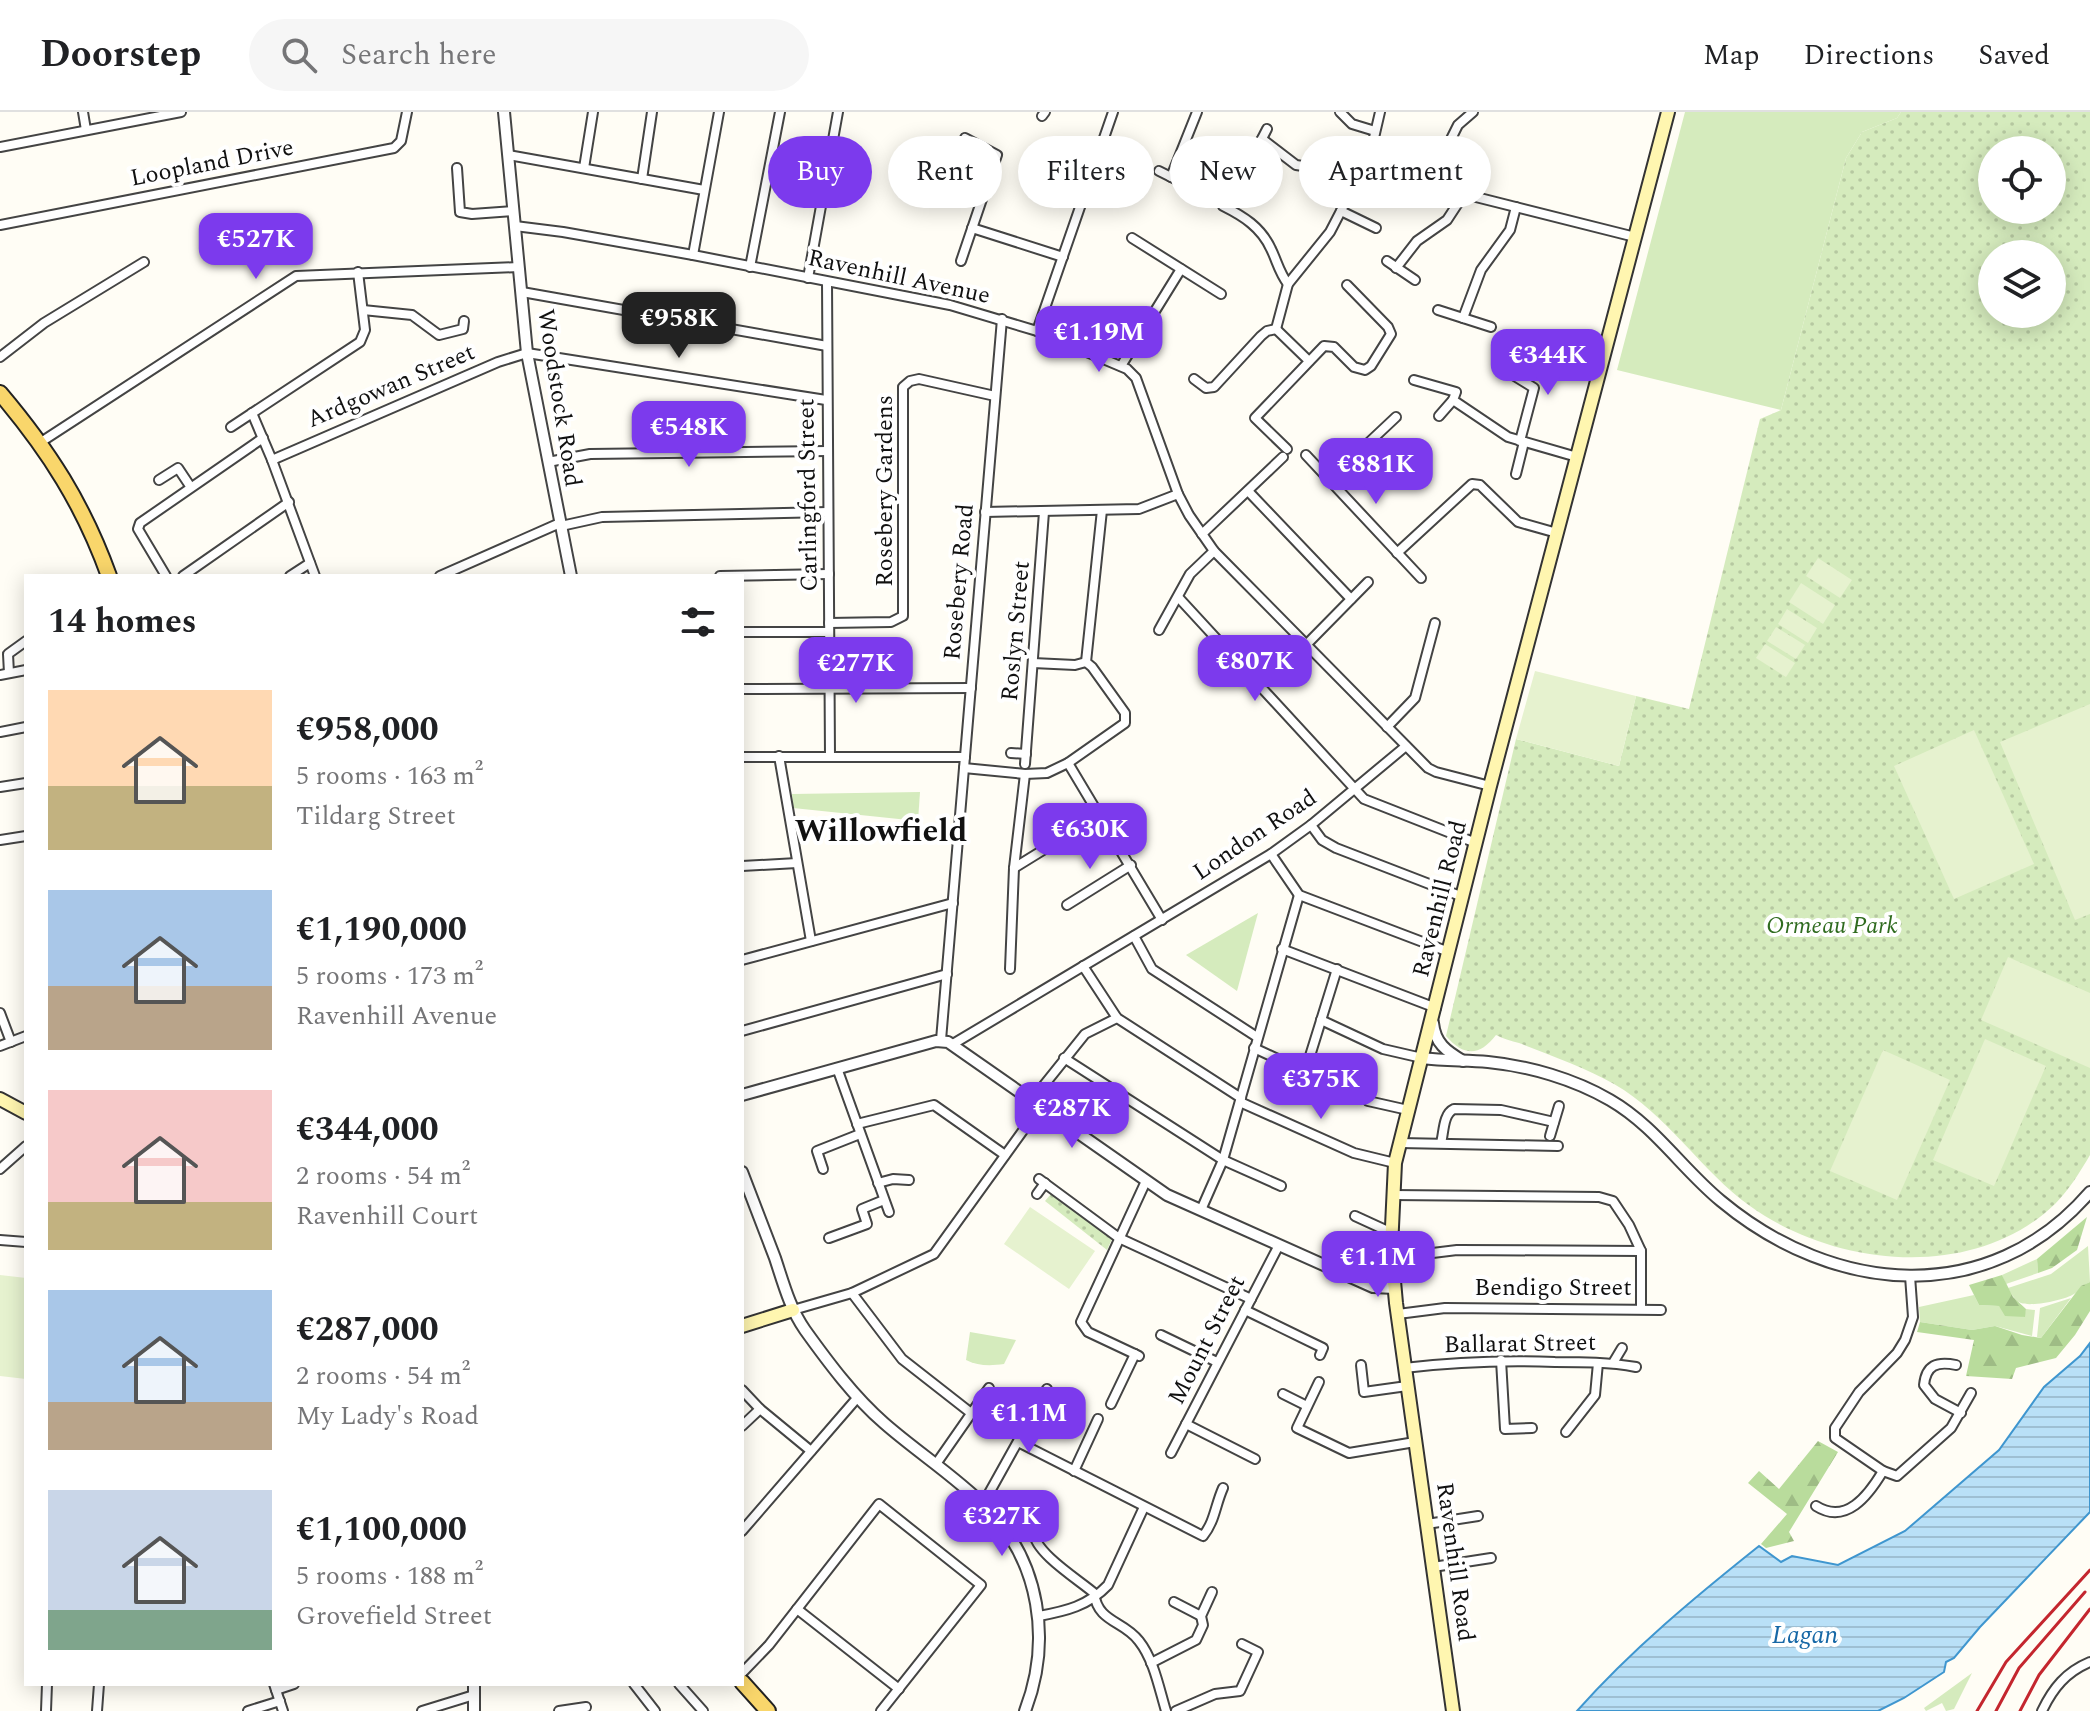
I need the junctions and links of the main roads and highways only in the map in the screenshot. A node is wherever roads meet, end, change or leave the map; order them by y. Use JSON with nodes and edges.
{"nodes":[{"id":1,"x":1668,"y":112,"type":"edge"},
{"id":2,"x":0,"y":393,"type":"edge"},
{"id":3,"x":108,"y":574,"type":"edge"},
{"id":4,"x":0,"y":1099,"type":"edge"},
{"id":5,"x":24,"y":1112,"type":"edge"},
{"id":6,"x":793,"y":1310,"type":"road end"},
{"id":7,"x":744,"y":1325,"type":"edge"},
{"id":8,"x":744,"y":1684,"type":"edge"},
{"id":9,"x":768,"y":1711,"type":"edge"},
{"id":10,"x":1453,"y":1711,"type":"edge"}],
"edges":[{"from":1,"to":10,"type":"main road","name":"Ravenhill Road"},
{"from":2,"to":3,"type":"main road"},
{"from":4,"to":5,"type":"main road"},
{"from":6,"to":7,"type":"main road"},
{"from":8,"to":9,"type":"main road"}]}
